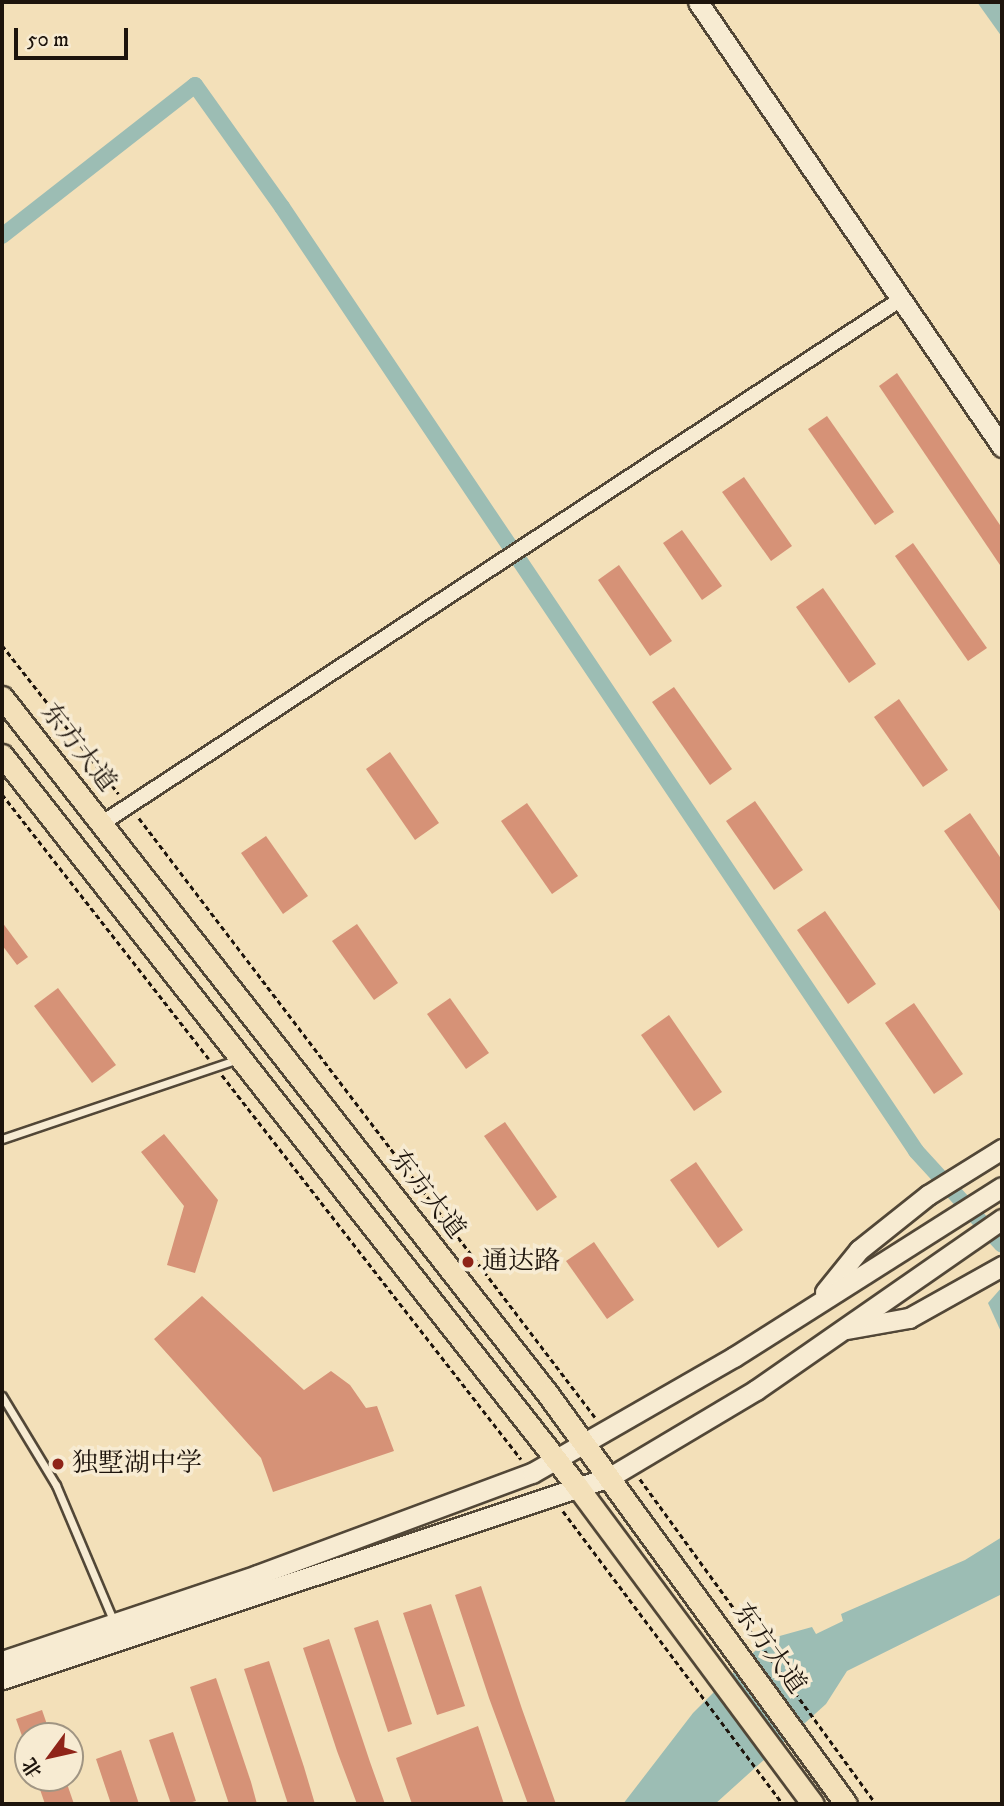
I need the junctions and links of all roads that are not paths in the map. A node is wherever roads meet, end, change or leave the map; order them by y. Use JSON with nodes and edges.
{"nodes":[{"id":1,"x":698,"y":2,"type":"edge"},
{"id":2,"x":901,"y":299,"type":"junction"},
{"id":3,"x":1002,"y":447,"type":"edge"},
{"id":4,"x":2,"y":696,"type":"edge"},
{"id":5,"x":2,"y":755,"type":"edge"},
{"id":6,"x":102,"y":824,"type":"junction"},
{"id":7,"x":240,"y":1059,"type":"junction"},
{"id":8,"x":2,"y":1139,"type":"edge"},
{"id":9,"x":1002,"y":1149,"type":"edge"},
{"id":10,"x":1002,"y":1187,"type":"edge"},
{"id":11,"x":1002,"y":1219,"type":"edge"},
{"id":12,"x":1002,"y":1266,"type":"edge"},
{"id":13,"x":815,"y":1304,"type":"junction"},
{"id":14,"x":839,"y":1331,"type":"junction"},
{"id":15,"x":2,"y":1396,"type":"edge"},
{"id":16,"x":586,"y":1444,"type":"junction"},
{"id":17,"x":555,"y":1459,"type":"junction"},
{"id":18,"x":610,"y":1477,"type":"junction"},
{"id":19,"x":576,"y":1485,"type":"junction"},
{"id":20,"x":114,"y":1623,"type":"junction"},
{"id":21,"x":2,"y":1661,"type":"edge"},
{"id":22,"x":2,"y":1679,"type":"edge"},
{"id":23,"x":805,"y":1801,"type":"edge"},
{"id":24,"x":846,"y":1804,"type":"edge"}],
"edges":[{"from":1,"to":2,"type":"main road"},
{"from":2,"to":3,"type":"main road"},
{"from":2,"to":6,"type":"street"},
{"from":4,"to":6,"type":"main road","name":"东方大道"},
{"from":5,"to":7,"type":"main road"},
{"from":6,"to":16,"type":"main road","name":"东方大道"},
{"from":7,"to":8,"type":"lane"},
{"from":7,"to":17,"type":"main road"},
{"from":9,"to":13,"type":"main road"},
{"from":10,"to":13,"type":"main road"},
{"from":11,"to":14,"type":"main road"},
{"from":12,"to":14,"type":"main road"},
{"from":13,"to":16,"type":"main road"},
{"from":14,"to":18,"type":"main road"},
{"from":15,"to":20,"type":"lane"},
{"from":16,"to":17,"type":"main road"},
{"from":16,"to":18,"type":"main road","name":"东方大道"},
{"from":17,"to":19,"type":"main road"},
{"from":17,"to":20,"type":"main road"},
{"from":18,"to":19,"type":"main road"},
{"from":18,"to":24,"type":"main road","name":"东方大道"},
{"from":19,"to":22,"type":"main road"},
{"from":19,"to":23,"type":"main road"},
{"from":20,"to":21,"type":"main road"}]}
